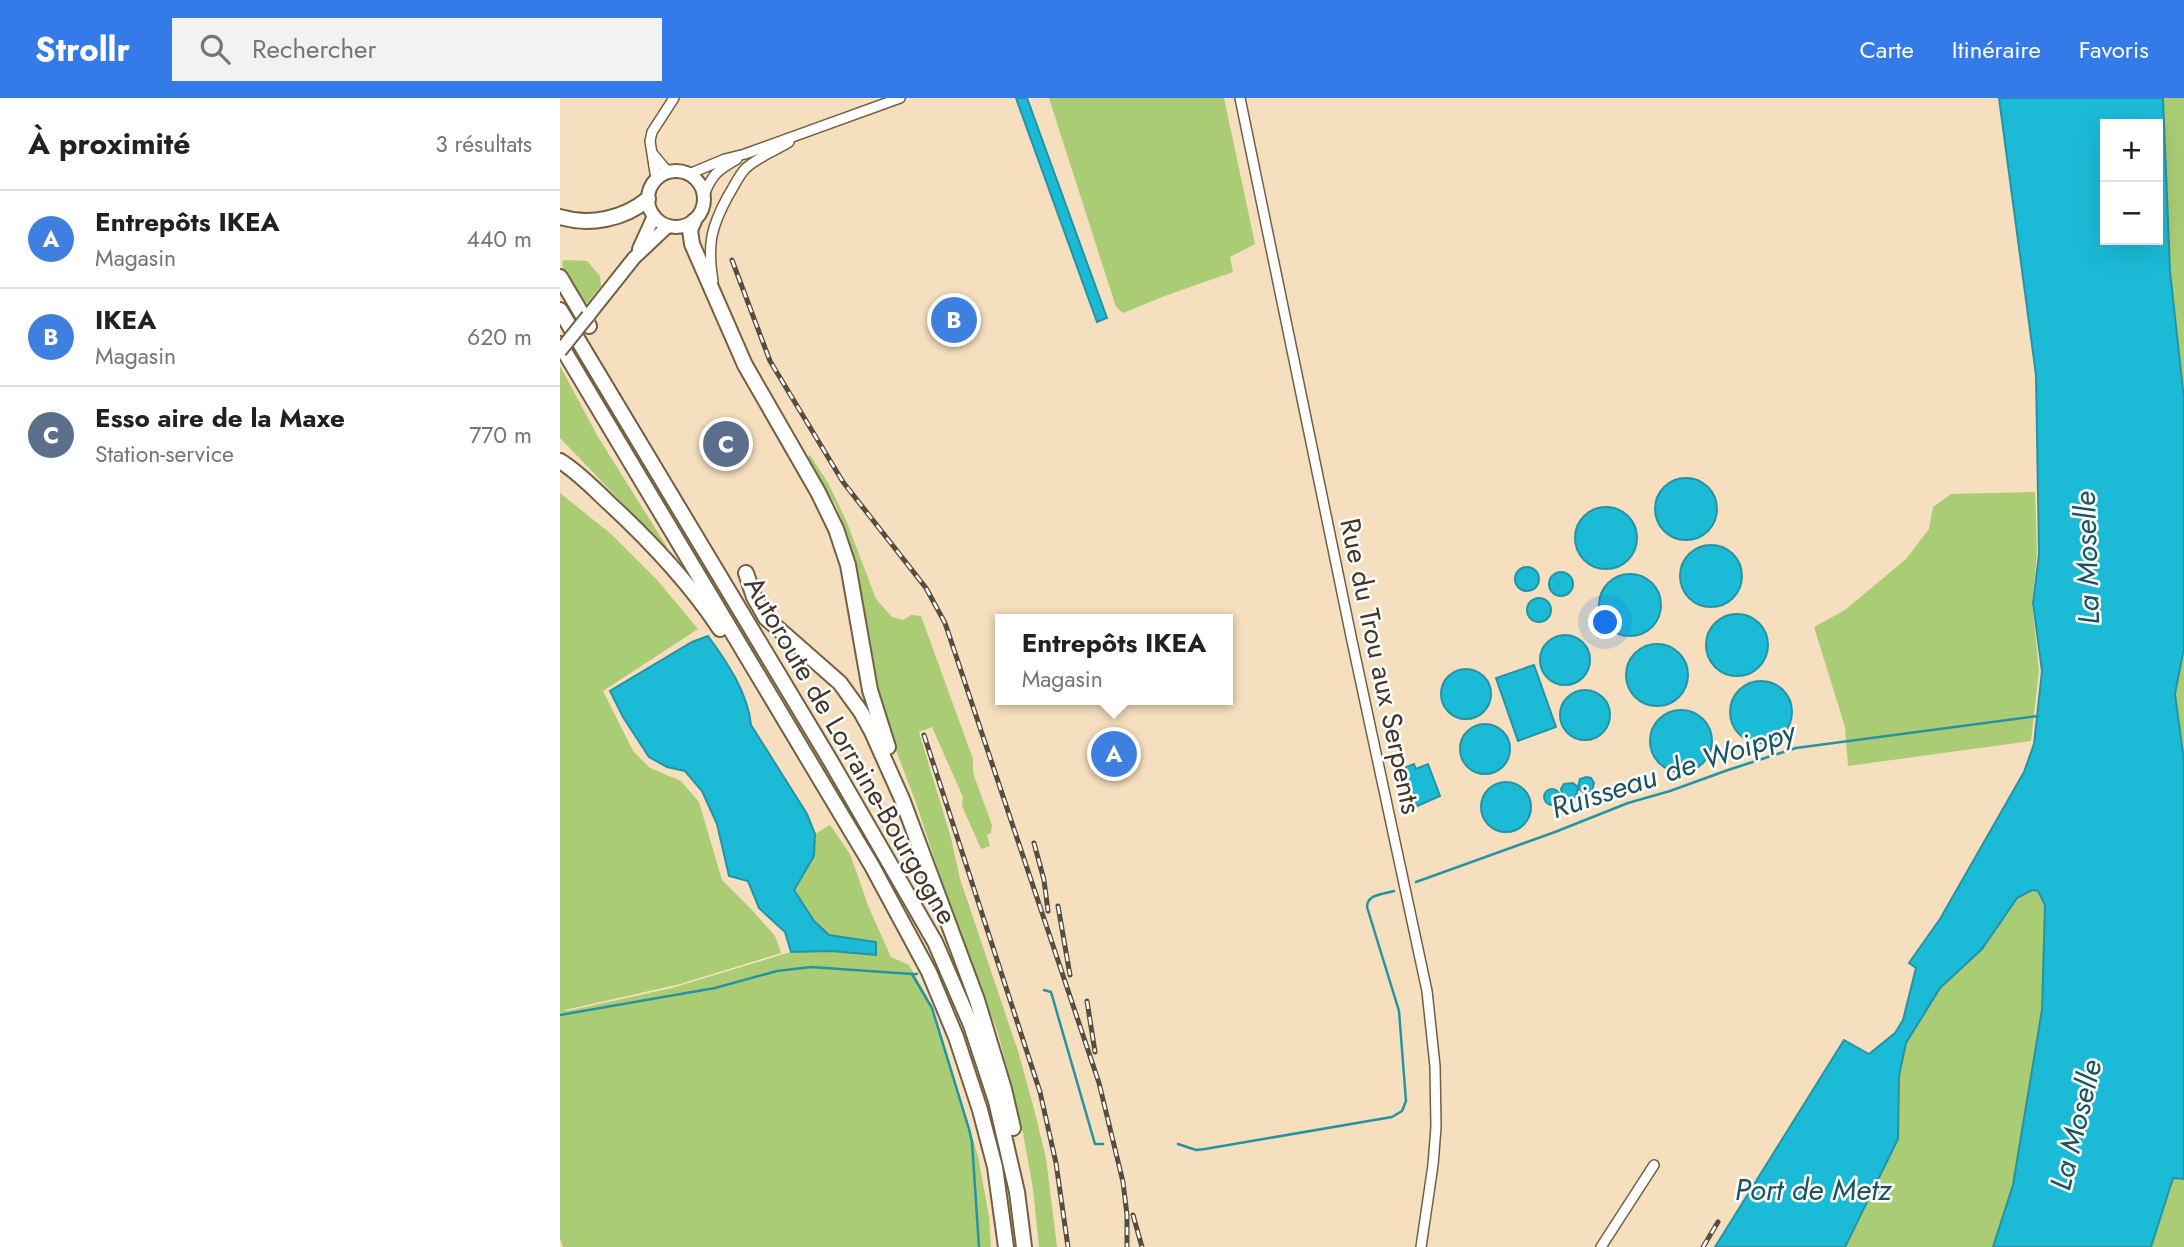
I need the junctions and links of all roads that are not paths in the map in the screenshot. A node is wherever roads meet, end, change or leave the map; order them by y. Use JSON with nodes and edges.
{"nodes":[{"id":1,"x":674,"y":98,"type":"edge"},
{"id":2,"x":900,"y":98,"type":"edge"},
{"id":3,"x":1240,"y":98,"type":"edge"},
{"id":4,"x":802,"y":134,"type":"junction"},
{"id":5,"x":652,"y":152,"type":"junction"},
{"id":6,"x":745,"y":155,"type":"junction"},
{"id":7,"x":668,"y":172,"type":"junction"},
{"id":8,"x":689,"y":174,"type":"junction"},
{"id":9,"x":656,"y":179,"type":"junction"},
{"id":10,"x":704,"y":195,"type":"junction"},
{"id":11,"x":648,"y":198,"type":"junction"},
{"id":12,"x":654,"y":216,"type":"junction"},
{"id":13,"x":560,"y":217,"type":"edge"},
{"id":14,"x":694,"y":220,"type":"junction"},
{"id":15,"x":668,"y":226,"type":"junction"},
{"id":16,"x":634,"y":258,"type":"junction"},
{"id":17,"x":560,"y":277,"type":"edge"},
{"id":18,"x":716,"y":295,"type":"junction"},
{"id":19,"x":560,"y":310,"type":"edge"},
{"id":20,"x":589,"y":321,"type":"junction"},
{"id":21,"x":560,"y":344,"type":"edge"},
{"id":22,"x":560,"y":351,"type":"edge"},
{"id":23,"x":560,"y":461,"type":"edge"},
{"id":24,"x":746,"y":573,"type":"dead end"},
{"id":25,"x":741,"y":648,"type":"junction"},
{"id":26,"x":902,"y":799,"type":"junction"},
{"id":27,"x":1654,"y":1165,"type":"dead end"},
{"id":28,"x":1017,"y":1192,"type":"junction"},
{"id":29,"x":1006,"y":1247,"type":"edge"},
{"id":30,"x":1024,"y":1247,"type":"edge"},
{"id":31,"x":1421,"y":1247,"type":"edge"},
{"id":32,"x":1601,"y":1247,"type":"edge"}],
"edges":[{"from":1,"to":5,"type":"street"},
{"from":2,"to":4,"type":"street"},
{"from":3,"to":31,"type":"street","name":"Rue du Trou aux Serpents"},
{"from":4,"to":6,"type":"street"},
{"from":4,"to":18,"type":"street"},
{"from":5,"to":7,"type":"street"},
{"from":5,"to":9,"type":"street"},
{"from":6,"to":8,"type":"street"},
{"from":6,"to":10,"type":"street"},
{"from":7,"to":8,"type":"main road"},
{"from":7,"to":9,"type":"main road"},
{"from":8,"to":10,"type":"main road"},
{"from":9,"to":11,"type":"main road"},
{"from":10,"to":14,"type":"main road"},
{"from":11,"to":12,"type":"main road"},
{"from":11,"to":13,"type":"highway"},
{"from":12,"to":15,"type":"main road"},
{"from":12,"to":16,"type":"main road"},
{"from":14,"to":15,"type":"main road"},
{"from":14,"to":18,"type":"highway"},
{"from":15,"to":16,"type":"main road"},
{"from":16,"to":20,"type":"main road"},
{"from":17,"to":20,"type":"highway"},
{"from":18,"to":26,"type":"highway"},
{"from":19,"to":28,"type":"highway","name":"Autoroute de Lorraine-Bourgogne"},
{"from":20,"to":22,"type":"main road","bridge":true},
{"from":21,"to":25,"type":"highway","name":"Autoroute de Lorraine-Bourgogne"},
{"from":23,"to":25,"type":"highway"},
{"from":24,"to":26,"type":"highway"},
{"from":25,"to":29,"type":"highway","name":"Autoroute de Lorraine-Bourgogne"},
{"from":26,"to":28,"type":"highway"},
{"from":27,"to":32,"type":"street"},
{"from":28,"to":30,"type":"highway","name":"Autoroute de Lorraine-Bourgogne"}]}
